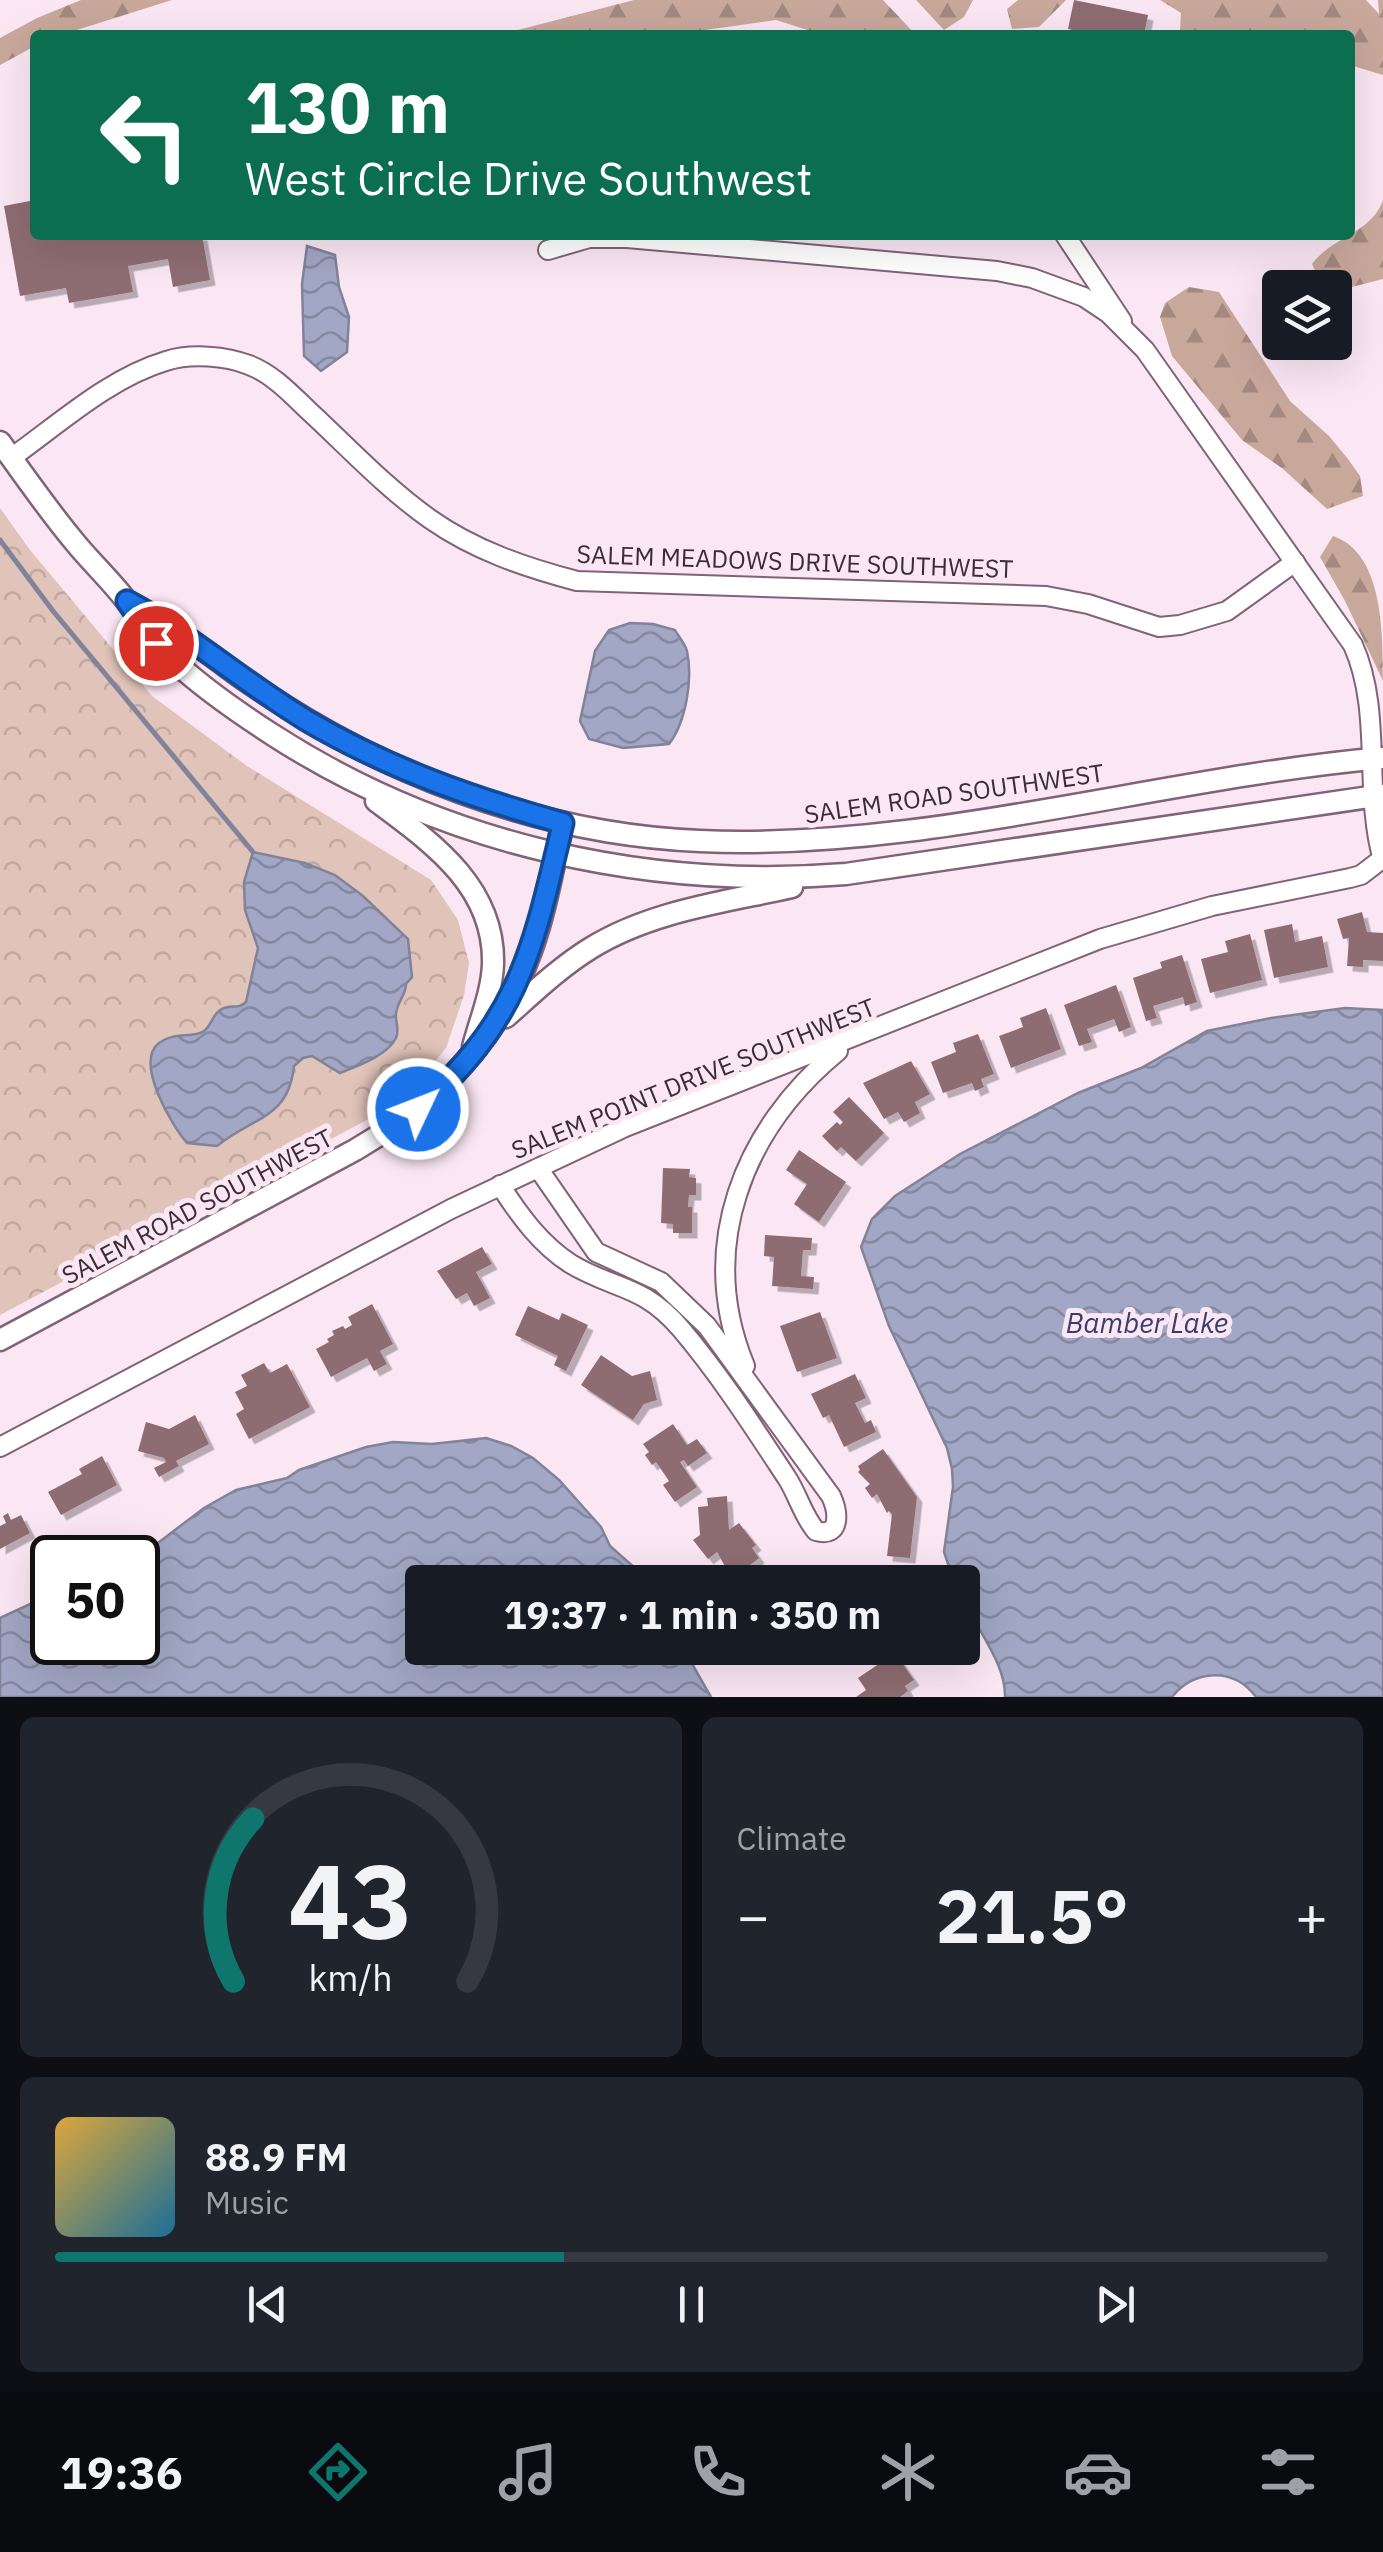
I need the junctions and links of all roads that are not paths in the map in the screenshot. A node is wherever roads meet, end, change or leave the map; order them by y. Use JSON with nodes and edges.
{"nodes":[{"id":1,"x":582,"y":240,"type":"edge"},
{"id":2,"x":649,"y":240,"type":"edge"},
{"id":3,"x":1068,"y":240,"type":"edge"},
{"id":4,"x":548,"y":250,"type":"dead end"},
{"id":5,"x":1127,"y":330,"type":"junction"},
{"id":6,"x":6,"y":450,"type":"edge"},
{"id":7,"x":1295,"y":562,"type":"junction"},
{"id":8,"x":127,"y":601,"type":"junction"},
{"id":9,"x":1377,"y":711,"type":"edge"},
{"id":10,"x":1377,"y":777,"type":"edge"},
{"id":11,"x":346,"y":779,"type":"junction"},
{"id":12,"x":563,"y":823,"type":"junction"},
{"id":13,"x":556,"y":854,"type":"junction"},
{"id":14,"x":1382,"y":860,"type":"edge"},
{"id":15,"x":846,"y":874,"type":"junction"},
{"id":16,"x":490,"y":1032,"type":"junction"},
{"id":17,"x":852,"y":1040,"type":"junction"},
{"id":18,"x":470,"y":1059,"type":"junction"},
{"id":19,"x":538,"y":1168,"type":"junction"},
{"id":20,"x":500,"y":1185,"type":"junction"},
{"id":21,"x":0,"y":1340,"type":"edge"},
{"id":22,"x":758,"y":1394,"type":"junction"},
{"id":23,"x":0,"y":1447,"type":"edge"}],
"edges":[{"from":1,"to":4,"type":"street"},
{"from":2,"to":5,"type":"street"},
{"from":3,"to":5,"type":"street"},
{"from":5,"to":7,"type":"street","name":"SALEM POINT DRIVE SOUTHWEST"},
{"from":6,"to":7,"type":"street","name":"SALEM MEADOWS DRIVE SOUTHWEST"},
{"from":6,"to":8,"type":"main road"},
{"from":7,"to":9,"type":"street","name":"SALEM POINT DRIVE SOUTHWEST"},
{"from":8,"to":11,"type":"main road"},
{"from":8,"to":12,"type":"main road"},
{"from":9,"to":10,"type":"street","name":"SALEM POINT DRIVE SOUTHWEST"},
{"from":10,"to":12,"type":"main road","name":"SALEM ROAD SOUTHWEST"},
{"from":10,"to":14,"type":"street","name":"SALEM POINT DRIVE SOUTHWEST"},
{"from":10,"to":15,"type":"main road"},
{"from":11,"to":13,"type":"main road"},
{"from":11,"to":18,"type":"main road"},
{"from":12,"to":13,"type":"main road","name":"SALEM ROAD SOUTHWEST"},
{"from":13,"to":15,"type":"main road"},
{"from":13,"to":16,"type":"main road","name":"SALEM ROAD SOUTHWEST"},
{"from":14,"to":17,"type":"street","name":"SALEM POINT DRIVE SOUTHWEST"},
{"from":15,"to":16,"type":"main road"},
{"from":16,"to":18,"type":"main road","name":"SALEM ROAD SOUTHWEST"},
{"from":17,"to":19,"type":"street","name":"SALEM POINT DRIVE SOUTHWEST"},
{"from":17,"to":22,"type":"street"},
{"from":18,"to":21,"type":"main road","name":"SALEM ROAD SOUTHWEST"},
{"from":19,"to":20,"type":"street","name":"SALEM POINT DRIVE SOUTHWEST"},
{"from":19,"to":22,"type":"street"},
{"from":20,"to":22,"type":"street"},
{"from":20,"to":23,"type":"street","name":"SALEM POINT DRIVE SOUTHWEST"}]}
